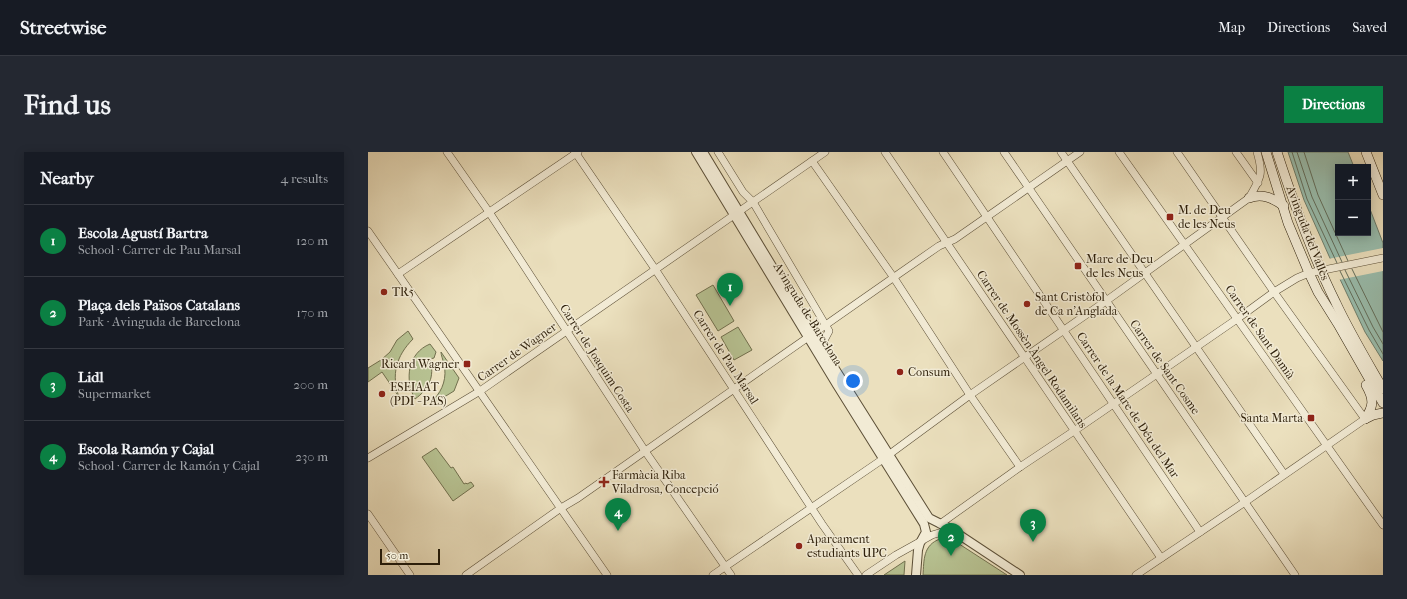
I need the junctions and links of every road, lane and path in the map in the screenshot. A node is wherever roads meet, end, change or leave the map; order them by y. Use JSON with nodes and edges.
{"nodes":[{"id":1,"x":447,"y":152,"type":"edge"},
{"id":2,"x":696,"y":152,"type":"edge"},
{"id":3,"x":703,"y":152,"type":"edge"},
{"id":4,"x":718,"y":152,"type":"edge"},
{"id":5,"x":825,"y":152,"type":"edge"},
{"id":6,"x":885,"y":152,"type":"edge"},
{"id":7,"x":943,"y":152,"type":"edge"},
{"id":8,"x":1004,"y":152,"type":"edge"},
{"id":9,"x":1061,"y":152,"type":"edge"},
{"id":10,"x":1080,"y":152,"type":"edge"},
{"id":11,"x":1119,"y":152,"type":"edge"},
{"id":12,"x":1177,"y":152,"type":"edge"},
{"id":13,"x":1236,"y":152,"type":"edge"},
{"id":14,"x":1257,"y":152,"type":"edge"},
{"id":15,"x":1266,"y":152,"type":"edge"},
{"id":16,"x":1277,"y":152,"type":"edge"},
{"id":17,"x":1366,"y":152,"type":"edge"},
{"id":18,"x":576,"y":153,"type":"edge"},
{"id":19,"x":812,"y":161,"type":"junction"},
{"id":20,"x":1068,"y":161,"type":"junction"},
{"id":21,"x":1258,"y":183,"type":"junction"},
{"id":22,"x":1380,"y":185,"type":"edge"},
{"id":23,"x":1029,"y":188,"type":"junction"},
{"id":24,"x":1383,"y":195,"type":"edge"},
{"id":25,"x":1248,"y":198,"type":"junction"},
{"id":26,"x":753,"y":202,"type":"junction"},
{"id":27,"x":1282,"y":205,"type":"junction"},
{"id":28,"x":489,"y":212,"type":"junction"},
{"id":29,"x":736,"y":213,"type":"junction"},
{"id":30,"x":986,"y":217,"type":"junction"},
{"id":31,"x":1221,"y":217,"type":"junction"},
{"id":32,"x":1302,"y":224,"type":"junction"},
{"id":33,"x":368,"y":231,"type":"edge"},
{"id":34,"x":946,"y":243,"type":"junction"},
{"id":35,"x":1184,"y":243,"type":"junction"},
{"id":36,"x":1383,"y":258,"type":"edge"},
{"id":37,"x":655,"y":270,"type":"junction"},
{"id":38,"x":1325,"y":270,"type":"junction"},
{"id":39,"x":1144,"y":272,"type":"junction"},
{"id":40,"x":1309,"y":273,"type":"junction"},
{"id":41,"x":398,"y":274,"type":"junction"},
{"id":42,"x":894,"y":278,"type":"junction"},
{"id":43,"x":1274,"y":292,"type":"junction"},
{"id":44,"x":1318,"y":292,"type":"junction"},
{"id":45,"x":1106,"y":301,"type":"junction"},
{"id":46,"x":1237,"y":319,"type":"junction"},
{"id":47,"x":825,"y":325,"type":"junction"},
{"id":48,"x":1064,"y":330,"type":"junction"},
{"id":49,"x":566,"y":331,"type":"junction"},
{"id":50,"x":811,"y":336,"type":"junction"},
{"id":51,"x":821,"y":346,"type":"junction"},
{"id":52,"x":1196,"y":347,"type":"junction"},
{"id":53,"x":1025,"y":358,"type":"junction"},
{"id":54,"x":1157,"y":374,"type":"junction"},
{"id":55,"x":733,"y":389,"type":"junction"},
{"id":56,"x":1383,"y":389,"type":"edge"},
{"id":57,"x":480,"y":391,"type":"junction"},
{"id":58,"x":970,"y":395,"type":"junction"},
{"id":59,"x":1383,"y":403,"type":"edge"},
{"id":60,"x":1114,"y":404,"type":"junction"},
{"id":61,"x":1383,"y":413,"type":"edge"},
{"id":62,"x":1365,"y":419,"type":"junction"},
{"id":63,"x":1074,"y":431,"type":"junction"},
{"id":64,"x":1326,"y":445,"type":"junction"},
{"id":65,"x":645,"y":451,"type":"junction"},
{"id":66,"x":886,"y":457,"type":"junction"},
{"id":67,"x":368,"y":458,"type":"edge"},
{"id":68,"x":1020,"y":467,"type":"junction"},
{"id":69,"x":1284,"y":474,"type":"junction"},
{"id":70,"x":1245,"y":502,"type":"junction"},
{"id":71,"x":561,"y":508,"type":"junction"},
{"id":72,"x":812,"y":508,"type":"junction"},
{"id":73,"x":368,"y":514,"type":"edge"},
{"id":74,"x":940,"y":524,"type":"junction"},
{"id":75,"x":1383,"y":525,"type":"edge"},
{"id":76,"x":1200,"y":532,"type":"junction"},
{"id":77,"x":956,"y":534,"type":"junction"},
{"id":78,"x":920,"y":543,"type":"junction"},
{"id":79,"x":1161,"y":558,"type":"junction"},
{"id":80,"x":725,"y":567,"type":"junction"},
{"id":81,"x":410,"y":575,"type":"edge"},
{"id":82,"x":466,"y":575,"type":"edge"},
{"id":83,"x":607,"y":575,"type":"edge"},
{"id":84,"x":713,"y":575,"type":"edge"},
{"id":85,"x":731,"y":575,"type":"edge"},
{"id":86,"x":858,"y":575,"type":"edge"},
{"id":87,"x":866,"y":575,"type":"edge"},
{"id":88,"x":916,"y":575,"type":"edge"},
{"id":89,"x":1020,"y":575,"type":"edge"},
{"id":90,"x":1136,"y":575,"type":"edge"},
{"id":91,"x":1295,"y":575,"type":"edge"}],
"edges":[{"from":1,"to":28,"type":"street","name":"Carrer de Joaquim Costa"},
{"from":2,"to":29,"type":"street","name":"Avinguda de Barcelona"},
{"from":3,"to":29,"type":"street","name":"Avinguda de Barcelona"},
{"from":4,"to":26,"type":"street","name":"Avinguda de Barcelona"},
{"from":5,"to":19,"type":"street","name":"Carrer de Wagner"},
{"from":6,"to":34,"type":"street","name":"Carrer de Mossèn Àngel Rodamilans"},
{"from":7,"to":30,"type":"street","name":"Carrer de la Mare de Déu del Mar"},
{"from":8,"to":23,"type":"street","name":"Carrer de Sant Cosme"},
{"from":9,"to":20,"type":"street"},
{"from":10,"to":20,"type":"street"},
{"from":11,"to":35,"type":"street","name":"Carrer de Sant Damià"},
{"from":12,"to":31,"type":"street"},
{"from":13,"to":21,"type":"street"},
{"from":14,"to":21,"type":"street"},
{"from":15,"to":27,"type":"main road","name":"Avinguda del Vallès"},
{"from":16,"to":32,"type":"main road","name":"Avinguda del Vallès"},
{"from":17,"to":22,"type":"main road"},
{"from":18,"to":28,"type":"street"},
{"from":18,"to":37,"type":"street","name":"Carrer de Pau Marsal"},
{"from":19,"to":26,"type":"street","name":"Carrer de Wagner"},
{"from":19,"to":42,"type":"street"},
{"from":20,"to":23,"type":"street"},
{"from":20,"to":39,"type":"street"},
{"from":21,"to":25,"type":"street"},
{"from":22,"to":24,"type":"main road"},
{"from":23,"to":30,"type":"street"},
{"from":23,"to":45,"type":"street","name":"Carrer de Sant Cosme"},
{"from":25,"to":27,"type":"main road"},
{"from":25,"to":31,"type":"street"},
{"from":26,"to":29,"type":"street","name":"Carrer de Wagner"},
{"from":26,"to":47,"type":"street","name":"Avinguda de Barcelona"},
{"from":27,"to":32,"type":"main road"},
{"from":27,"to":40,"type":"main road","name":"Avinguda del Vallès"},
{"from":28,"to":41,"type":"street"},
{"from":28,"to":49,"type":"street","name":"Carrer de Joaquim Costa"},
{"from":29,"to":37,"type":"street","name":"Carrer de Wagner"},
{"from":29,"to":50,"type":"street","name":"Avinguda de Barcelona"},
{"from":30,"to":34,"type":"street"},
{"from":30,"to":48,"type":"street","name":"Carrer de la Mare de Déu del Mar"},
{"from":31,"to":35,"type":"street"},
{"from":31,"to":43,"type":"street"},
{"from":32,"to":38,"type":"main road","name":"Avinguda del Vallès"},
{"from":33,"to":41,"type":"street"},
{"from":34,"to":42,"type":"street"},
{"from":34,"to":53,"type":"street","name":"Carrer de Mossèn Àngel Rodamilans"},
{"from":35,"to":39,"type":"street"},
{"from":35,"to":46,"type":"street","name":"Carrer de Sant Damià"},
{"from":36,"to":38,"type":"street"},
{"from":37,"to":49,"type":"street","name":"Carrer de Wagner"},
{"from":37,"to":55,"type":"street","name":"Carrer de Pau Marsal"},
{"from":38,"to":40,"type":"street"},
{"from":38,"to":56,"type":"main road","name":"Avinguda del Vallès"},
{"from":39,"to":45,"type":"street"},
{"from":39,"to":52,"type":"street"},
{"from":40,"to":43,"type":"street"},
{"from":40,"to":44,"type":"main road","name":"Avinguda del Vallès"},
{"from":41,"to":57,"type":"street"},
{"from":42,"to":47,"type":"street"},
{"from":42,"to":58,"type":"street"},
{"from":43,"to":46,"type":"street"},
{"from":43,"to":62,"type":"street"},
{"from":44,"to":59,"type":"main road","name":"Avinguda del Vallès"},
{"from":44,"to":62,"type":"main road"},
{"from":45,"to":48,"type":"street"},
{"from":45,"to":54,"type":"street","name":"Carrer de Sant Cosme"},
{"from":46,"to":52,"type":"street"},
{"from":46,"to":64,"type":"street","name":"Carrer de Sant Damià"},
{"from":47,"to":50,"type":"street"},
{"from":47,"to":51,"type":"street","name":"Avinguda de Barcelona"},
{"from":48,"to":53,"type":"street"},
{"from":48,"to":60,"type":"street","name":"Carrer de la Mare de Déu del Mar"},
{"from":49,"to":57,"type":"street","name":"Carrer de Wagner"},
{"from":49,"to":65,"type":"street","name":"Carrer de Joaquim Costa"},
{"from":50,"to":51,"type":"street","name":"Avinguda de Barcelona"},
{"from":50,"to":55,"type":"street"},
{"from":50,"to":66,"type":"street","name":"Avinguda de Barcelona"},
{"from":51,"to":66,"type":"street","name":"Avinguda de Barcelona"},
{"from":52,"to":54,"type":"street"},
{"from":52,"to":69,"type":"street"},
{"from":53,"to":58,"type":"street"},
{"from":53,"to":63,"type":"street","name":"Carrer de Mossèn Àngel Rodamilans"},
{"from":54,"to":60,"type":"street"},
{"from":54,"to":70,"type":"street","name":"Carrer de Sant Cosme"},
{"from":55,"to":65,"type":"street"},
{"from":55,"to":72,"type":"street","name":"Carrer de Pau Marsal"},
{"from":57,"to":67,"type":"street","name":"Carrer de Wagner"},
{"from":57,"to":71,"type":"street"},
{"from":58,"to":66,"type":"street"},
{"from":58,"to":68,"type":"street"},
{"from":60,"to":63,"type":"street"},
{"from":60,"to":76,"type":"street","name":"Carrer de la Mare de Déu del Mar"},
{"from":61,"to":62,"type":"main road"},
{"from":62,"to":64,"type":"street"},
{"from":63,"to":68,"type":"street"},
{"from":63,"to":79,"type":"street","name":"Carrer de Mossèn Àngel Rodamilans"},
{"from":64,"to":69,"type":"street"},
{"from":64,"to":75,"type":"street","name":"Carrer de Sant Damià"},
{"from":65,"to":71,"type":"street"},
{"from":65,"to":80,"type":"street","name":"Carrer de Joaquim Costa"},
{"from":66,"to":72,"type":"street"},
{"from":66,"to":74,"type":"street","name":"Avinguda de Barcelona"},
{"from":66,"to":78,"type":"street","name":"Avinguda de Barcelona"},
{"from":68,"to":74,"type":"street"},
{"from":69,"to":70,"type":"street"},
{"from":70,"to":76,"type":"street"},
{"from":70,"to":91,"type":"street","name":"Carrer de Sant Cosme"},
{"from":71,"to":82,"type":"street"},
{"from":71,"to":83,"type":"street"},
{"from":72,"to":80,"type":"street"},
{"from":72,"to":86,"type":"street","name":"Carrer de Pau Marsal"},
{"from":73,"to":81,"type":"street"},
{"from":74,"to":77,"type":"street","name":"Avinguda de Barcelona"},
{"from":76,"to":79,"type":"street"},
{"from":77,"to":78,"type":"street"},
{"from":77,"to":89,"type":"street","name":"Avinguda de Barcelona"},
{"from":78,"to":87,"type":"street"},
{"from":78,"to":88,"type":"street","name":"Avinguda de Barcelona"},
{"from":79,"to":90,"type":"street"},
{"from":80,"to":84,"type":"street"},
{"from":80,"to":85,"type":"street","name":"Carrer de Joaquim Costa"}]}
